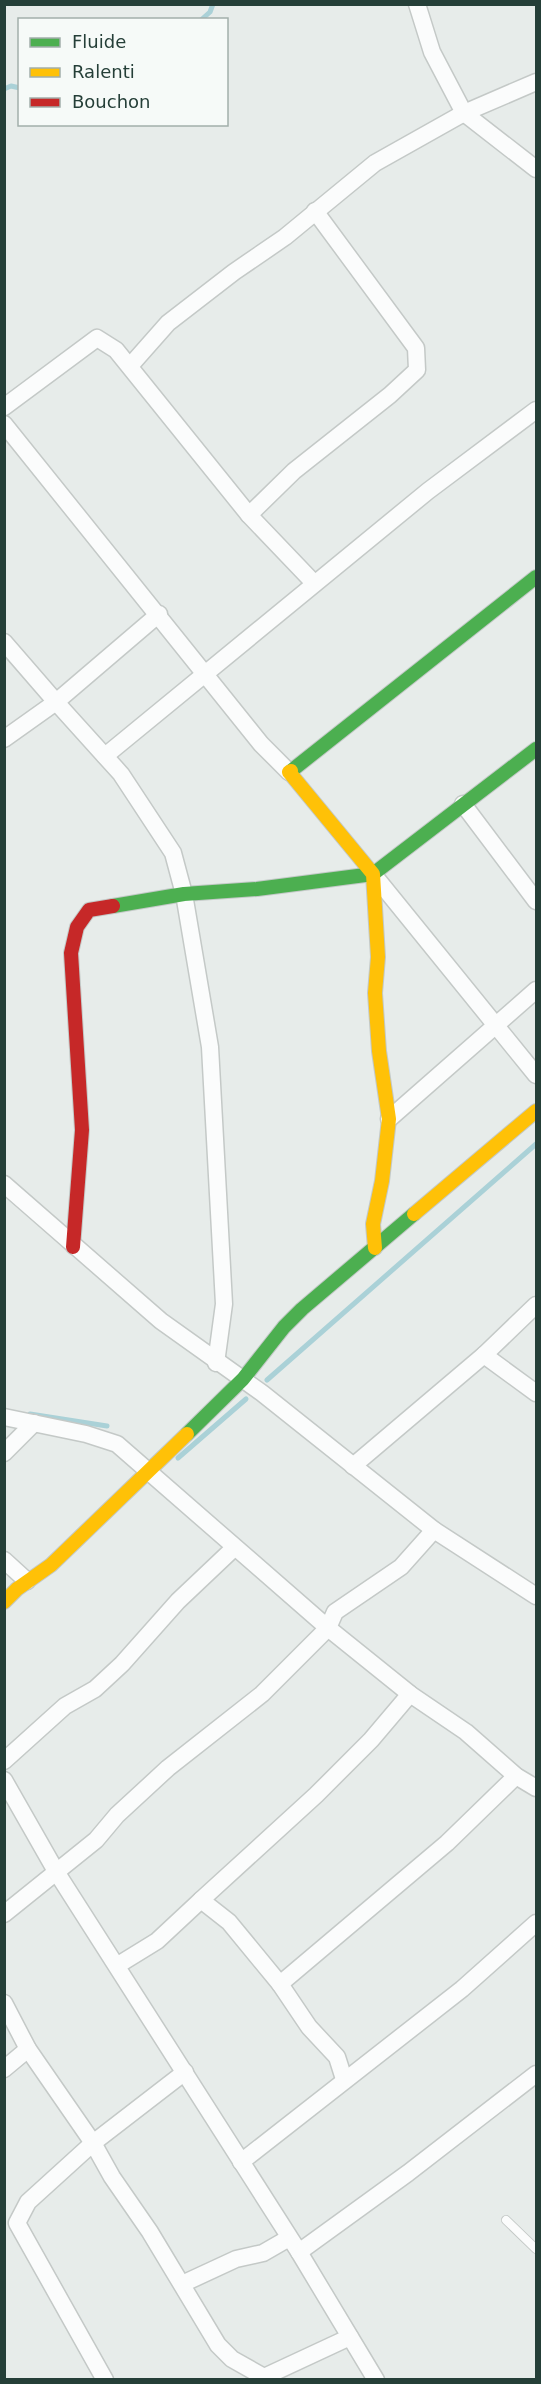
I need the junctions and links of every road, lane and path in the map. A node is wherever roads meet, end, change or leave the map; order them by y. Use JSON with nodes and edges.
{"nodes":[{"id":1,"x":417,"y":4,"type":"edge"},
{"id":2,"x":537,"y":82,"type":"edge"},
{"id":3,"x":464,"y":113,"type":"junction"},
{"id":4,"x":537,"y":169,"type":"edge"},
{"id":5,"x":315,"y":211,"type":"junction"},
{"id":6,"x":130,"y":366,"type":"junction"},
{"id":7,"x":4,"y":407,"type":"edge"},
{"id":8,"x":537,"y":410,"type":"edge"},
{"id":9,"x":4,"y":424,"type":"edge"},
{"id":10,"x":249,"y":515,"type":"junction"},
{"id":11,"x":537,"y":577,"type":"edge"},
{"id":12,"x":314,"y":584,"type":"junction"},
{"id":13,"x":159,"y":614,"type":"junction"},
{"id":14,"x":4,"y":642,"type":"edge"},
{"id":15,"x":207,"y":673,"type":"junction"},
{"id":16,"x":56,"y":702,"type":"junction"},
{"id":17,"x":4,"y":739,"type":"edge"},
{"id":18,"x":537,"y":748,"type":"edge"},
{"id":19,"x":105,"y":756,"type":"junction"},
{"id":20,"x":289,"y":772,"type":"junction"},
{"id":21,"x":463,"y":804,"type":"junction"},
{"id":22,"x":373,"y":874,"type":"junction"},
{"id":23,"x":184,"y":894,"type":"junction"},
{"id":24,"x":537,"y":902,"type":"edge"},
{"id":25,"x":537,"y":990,"type":"edge"},
{"id":26,"x":494,"y":1024,"type":"junction"},
{"id":27,"x":537,"y":1076,"type":"edge"},
{"id":28,"x":537,"y":1111,"type":"edge"},
{"id":29,"x":389,"y":1119,"type":"junction"},
{"id":30,"x":4,"y":1185,"type":"edge"},
{"id":31,"x":73,"y":1247,"type":"junction"},
{"id":32,"x":375,"y":1248,"type":"junction"},
{"id":33,"x":537,"y":1305,"type":"edge"},
{"id":34,"x":484,"y":1355,"type":"junction"},
{"id":35,"x":216,"y":1363,"type":"junction"},
{"id":36,"x":243,"y":1379,"type":"junction"},
{"id":37,"x":537,"y":1393,"type":"edge"},
{"id":38,"x":4,"y":1417,"type":"edge"},
{"id":39,"x":34,"y":1423,"type":"junction"},
{"id":40,"x":4,"y":1453,"type":"edge"},
{"id":41,"x":353,"y":1466,"type":"junction"},
{"id":42,"x":149,"y":1470,"type":"junction"},
{"id":43,"x":434,"y":1530,"type":"junction"},
{"id":44,"x":234,"y":1548,"type":"junction"},
{"id":45,"x":4,"y":1560,"type":"edge"},
{"id":46,"x":27,"y":1581,"type":"junction"},
{"id":47,"x":537,"y":1596,"type":"edge"},
{"id":48,"x":4,"y":1602,"type":"edge"},
{"id":49,"x":328,"y":1628,"type":"junction"},
{"id":50,"x":410,"y":1694,"type":"junction"},
{"id":51,"x":4,"y":1761,"type":"edge"},
{"id":52,"x":516,"y":1776,"type":"junction"},
{"id":53,"x":4,"y":1780,"type":"edge"},
{"id":54,"x":537,"y":1788,"type":"edge"},
{"id":55,"x":57,"y":1873,"type":"junction"},
{"id":56,"x":201,"y":1900,"type":"junction"},
{"id":57,"x":4,"y":1914,"type":"edge"},
{"id":58,"x":534,"y":1929,"type":"edge"},
{"id":59,"x":118,"y":1965,"type":"junction"},
{"id":60,"x":280,"y":1984,"type":"junction"},
{"id":61,"x":4,"y":2003,"type":"edge"},
{"id":62,"x":28,"y":2049,"type":"junction"},
{"id":63,"x":4,"y":2069,"type":"edge"},
{"id":64,"x":185,"y":2072,"type":"junction"},
{"id":65,"x":537,"y":2073,"type":"edge"},
{"id":66,"x":344,"y":2079,"type":"junction"},
{"id":67,"x":93,"y":2143,"type":"junction"},
{"id":68,"x":241,"y":2162,"type":"junction"},
{"id":69,"x":506,"y":2220,"type":"dead end"},
{"id":70,"x":289,"y":2238,"type":"junction"},
{"id":71,"x":537,"y":2249,"type":"edge"},
{"id":72,"x":299,"y":2252,"type":"junction"},
{"id":73,"x":182,"y":2284,"type":"junction"},
{"id":74,"x":350,"y":2337,"type":"junction"},
{"id":75,"x":262,"y":2378,"type":"edge"},
{"id":76,"x":105,"y":2379,"type":"edge"},
{"id":77,"x":376,"y":2379,"type":"edge"}],
"edges":[{"from":1,"to":3,"type":"street"},
{"from":2,"to":3,"type":"street"},
{"from":3,"to":4,"type":"street"},
{"from":3,"to":5,"type":"street"},
{"from":5,"to":6,"type":"street"},
{"from":5,"to":10,"type":"street"},
{"from":6,"to":7,"type":"street"},
{"from":6,"to":10,"type":"street"},
{"from":8,"to":12,"type":"street"},
{"from":9,"to":13,"type":"street"},
{"from":10,"to":12,"type":"street"},
{"from":11,"to":20,"type":"street"},
{"from":12,"to":15,"type":"street"},
{"from":13,"to":15,"type":"street"},
{"from":13,"to":16,"type":"street"},
{"from":14,"to":16,"type":"street"},
{"from":15,"to":19,"type":"street"},
{"from":15,"to":20,"type":"street"},
{"from":16,"to":17,"type":"street"},
{"from":16,"to":19,"type":"street"},
{"from":18,"to":21,"type":"street"},
{"from":19,"to":23,"type":"street"},
{"from":20,"to":22,"type":"street"},
{"from":21,"to":22,"type":"street"},
{"from":21,"to":24,"type":"street"},
{"from":22,"to":23,"type":"street"},
{"from":22,"to":26,"type":"street"},
{"from":22,"to":29,"type":"street"},
{"from":23,"to":31,"type":"street"},
{"from":23,"to":35,"type":"street"},
{"from":25,"to":26,"type":"street"},
{"from":26,"to":27,"type":"street"},
{"from":26,"to":29,"type":"street"},
{"from":28,"to":32,"type":"street"},
{"from":29,"to":32,"type":"street"},
{"from":30,"to":31,"type":"street"},
{"from":31,"to":35,"type":"street"},
{"from":32,"to":36,"type":"street"},
{"from":33,"to":34,"type":"street"},
{"from":34,"to":37,"type":"street"},
{"from":34,"to":41,"type":"street"},
{"from":35,"to":36,"type":"street"},
{"from":36,"to":41,"type":"street"},
{"from":36,"to":42,"type":"street"},
{"from":38,"to":39,"type":"street"},
{"from":39,"to":40,"type":"street"},
{"from":39,"to":42,"type":"street"},
{"from":41,"to":43,"type":"street"},
{"from":42,"to":44,"type":"street"},
{"from":42,"to":46,"type":"street"},
{"from":43,"to":47,"type":"street"},
{"from":43,"to":49,"type":"street"},
{"from":44,"to":49,"type":"street"},
{"from":44,"to":51,"type":"street"},
{"from":45,"to":46,"type":"street"},
{"from":46,"to":48,"type":"street"},
{"from":49,"to":50,"type":"street"},
{"from":49,"to":55,"type":"street"},
{"from":50,"to":52,"type":"street"},
{"from":50,"to":56,"type":"street"},
{"from":52,"to":54,"type":"street"},
{"from":52,"to":60,"type":"street"},
{"from":53,"to":55,"type":"street"},
{"from":55,"to":57,"type":"street"},
{"from":55,"to":59,"type":"street"},
{"from":56,"to":59,"type":"street"},
{"from":56,"to":60,"type":"street"},
{"from":58,"to":66,"type":"street"},
{"from":59,"to":64,"type":"street"},
{"from":60,"to":66,"type":"street"},
{"from":61,"to":62,"type":"street"},
{"from":62,"to":63,"type":"street"},
{"from":62,"to":67,"type":"street"},
{"from":64,"to":67,"type":"street"},
{"from":64,"to":68,"type":"street"},
{"from":65,"to":72,"type":"street"},
{"from":66,"to":68,"type":"street"},
{"from":67,"to":73,"type":"street"},
{"from":67,"to":76,"type":"street"},
{"from":68,"to":70,"type":"street"},
{"from":69,"to":71,"type":"lane"},
{"from":70,"to":72,"type":"street"},
{"from":70,"to":73,"type":"street"},
{"from":72,"to":74,"type":"street"},
{"from":73,"to":75,"type":"street"},
{"from":74,"to":75,"type":"street"},
{"from":74,"to":77,"type":"street"}]}
